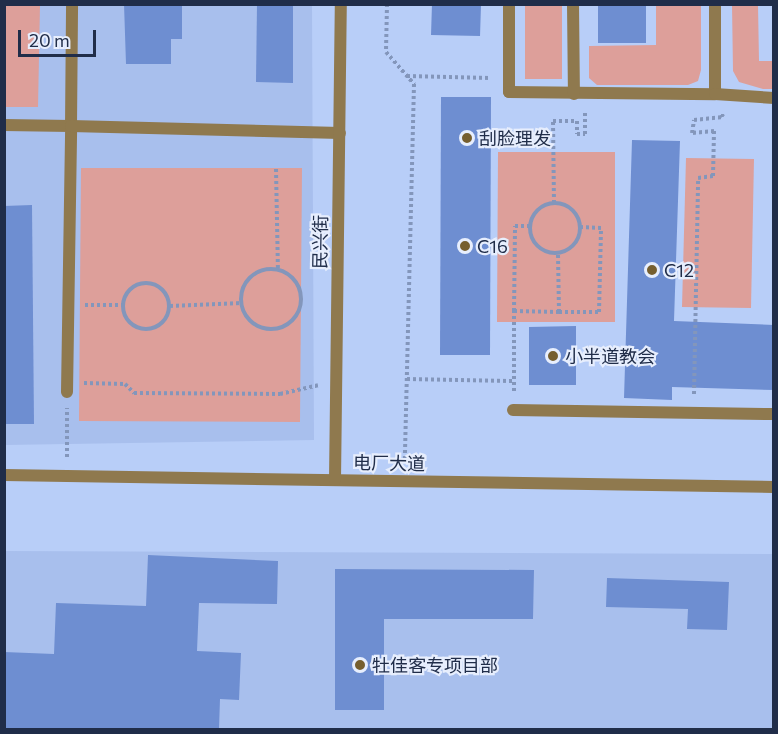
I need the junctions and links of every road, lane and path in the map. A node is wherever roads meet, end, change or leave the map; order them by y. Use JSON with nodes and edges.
{"nodes":[{"id":1,"x":72,"y":4,"type":"edge"},
{"id":2,"x":340,"y":4,"type":"edge"},
{"id":3,"x":387,"y":4,"type":"edge"},
{"id":4,"x":508,"y":4,"type":"edge"},
{"id":5,"x":573,"y":4,"type":"edge"},
{"id":6,"x":715,"y":4,"type":"edge"},
{"id":7,"x":407,"y":76,"type":"junction"},
{"id":8,"x":508,"y":79,"type":"junction"},
{"id":9,"x":579,"y":94,"type":"junction"},
{"id":10,"x":715,"y":94,"type":"junction"},
{"id":11,"x":774,"y":98,"type":"edge"},
{"id":12,"x":723,"y":117,"type":"dead end"},
{"id":13,"x":4,"y":125,"type":"edge"},
{"id":14,"x":71,"y":126,"type":"junction"},
{"id":15,"x":340,"y":133,"type":"junction"},
{"id":16,"x":276,"y":169,"type":"dead end"},
{"id":17,"x":554,"y":203,"type":"junction"},
{"id":18,"x":531,"y":226,"type":"junction"},
{"id":19,"x":581,"y":227,"type":"junction"},
{"id":20,"x":558,"y":254,"type":"junction"},
{"id":21,"x":278,"y":270,"type":"junction"},
{"id":22,"x":242,"y":303,"type":"junction"},
{"id":23,"x":123,"y":305,"type":"junction"},
{"id":24,"x":68,"y":306,"type":"junction"},
{"id":25,"x":170,"y":306,"type":"junction"},
{"id":26,"x":514,"y":311,"type":"junction"},
{"id":27,"x":559,"y":312,"type":"junction"},
{"id":28,"x":407,"y":379,"type":"junction"},
{"id":29,"x":514,"y":381,"type":"junction"},
{"id":30,"x":322,"y":385,"type":"dead end"},
{"id":31,"x":67,"y":387,"type":"junction"},
{"id":32,"x":513,"y":410,"type":"joint"},
{"id":33,"x":694,"y":413,"type":"junction"},
{"id":34,"x":774,"y":414,"type":"edge"},
{"id":35,"x":4,"y":475,"type":"edge"},
{"id":36,"x":66,"y":476,"type":"junction"},
{"id":37,"x":335,"y":480,"type":"junction"},
{"id":38,"x":405,"y":481,"type":"junction"},
{"id":39,"x":774,"y":486,"type":"edge"}],
"edges":[{"from":1,"to":14,"type":"street"},
{"from":2,"to":15,"type":"street","name":"民兴街"},
{"from":3,"to":7,"type":"path"},
{"from":4,"to":8,"type":"street"},
{"from":5,"to":9,"type":"street"},
{"from":6,"to":10,"type":"street"},
{"from":7,"to":8,"type":"path"},
{"from":7,"to":28,"type":"path"},
{"from":8,"to":9,"type":"street"},
{"from":9,"to":10,"type":"street"},
{"from":9,"to":17,"type":"path"},
{"from":10,"to":11,"type":"street"},
{"from":12,"to":33,"type":"path"},
{"from":13,"to":14,"type":"street"},
{"from":14,"to":15,"type":"street"},
{"from":14,"to":24,"type":"street"},
{"from":15,"to":37,"type":"street","name":"民兴街"},
{"from":16,"to":21,"type":"path"},
{"from":17,"to":18,"type":"path"},
{"from":17,"to":19,"type":"path"},
{"from":18,"to":20,"type":"path"},
{"from":18,"to":26,"type":"path"},
{"from":19,"to":20,"type":"path"},
{"from":19,"to":27,"type":"path"},
{"from":20,"to":27,"type":"path"},
{"from":21,"to":22,"type":"path"},
{"from":21,"to":22,"type":"path"},
{"from":22,"to":25,"type":"path"},
{"from":23,"to":24,"type":"path"},
{"from":23,"to":25,"type":"path"},
{"from":23,"to":25,"type":"path"},
{"from":24,"to":31,"type":"street"},
{"from":26,"to":27,"type":"path"},
{"from":26,"to":29,"type":"path"},
{"from":28,"to":29,"type":"path"},
{"from":28,"to":38,"type":"path"},
{"from":29,"to":32,"type":"path"},
{"from":30,"to":31,"type":"path"},
{"from":31,"to":36,"type":"path"},
{"from":32,"to":33,"type":"street"},
{"from":33,"to":34,"type":"street"},
{"from":35,"to":36,"type":"street","name":"电厂大道"},
{"from":36,"to":37,"type":"street","name":"电厂大道"},
{"from":37,"to":38,"type":"street","name":"电厂大道"},
{"from":38,"to":39,"type":"street","name":"电厂大道"}]}
